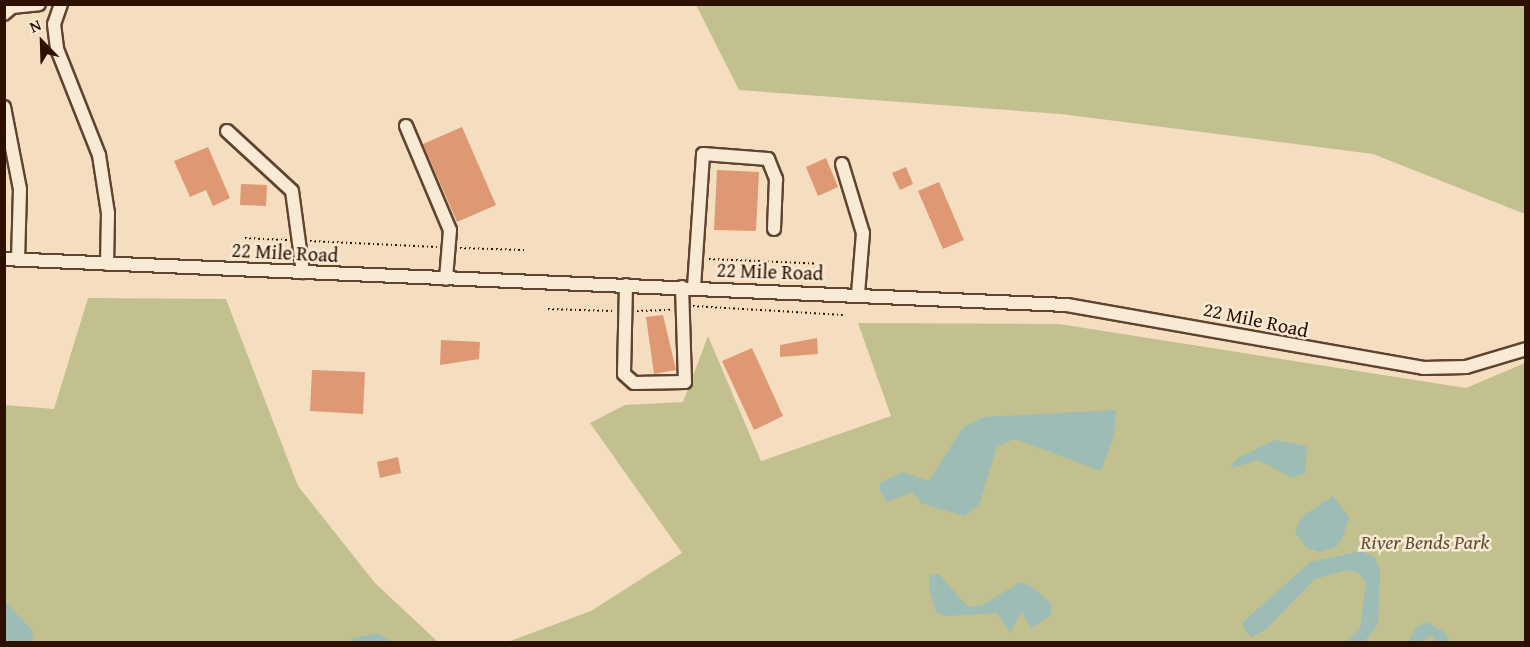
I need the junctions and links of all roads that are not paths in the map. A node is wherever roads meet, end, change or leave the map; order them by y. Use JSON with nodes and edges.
{"nodes":[{"id":1,"x":39,"y":4,"type":"edge"},
{"id":2,"x":61,"y":4,"type":"edge"},
{"id":3,"x":4,"y":14,"type":"edge"},
{"id":4,"x":4,"y":107,"type":"edge"},
{"id":5,"x":406,"y":126,"type":"dead end"},
{"id":6,"x":227,"y":131,"type":"dead end"},
{"id":7,"x":842,"y":164,"type":"dead end"},
{"id":8,"x":774,"y":229,"type":"dead end"},
{"id":9,"x":4,"y":260,"type":"edge"},
{"id":10,"x":18,"y":260,"type":"junction"},
{"id":11,"x":106,"y":264,"type":"junction"},
{"id":12,"x":303,"y":272,"type":"junction"},
{"id":13,"x":446,"y":279,"type":"junction"},
{"id":14,"x":626,"y":285,"type":"junction"},
{"id":15,"x":688,"y":287,"type":"junction"},
{"id":16,"x":858,"y":294,"type":"junction"},
{"id":17,"x":1526,"y":349,"type":"edge"}],
"edges":[{"from":1,"to":3,"type":"street"},
{"from":2,"to":11,"type":"street"},
{"from":4,"to":10,"type":"street"},
{"from":5,"to":13,"type":"street"},
{"from":6,"to":12,"type":"street"},
{"from":7,"to":16,"type":"street"},
{"from":8,"to":15,"type":"street"},
{"from":9,"to":10,"type":"street","name":"22 Mile Road"},
{"from":10,"to":11,"type":"street","name":"22 Mile Road"},
{"from":11,"to":12,"type":"street","name":"22 Mile Road"},
{"from":12,"to":13,"type":"street","name":"22 Mile Road"},
{"from":13,"to":14,"type":"street","name":"22 Mile Road"},
{"from":14,"to":15,"type":"street","name":"22 Mile Road"},
{"from":14,"to":15,"type":"street"},
{"from":15,"to":16,"type":"street","name":"22 Mile Road"},
{"from":16,"to":17,"type":"street","name":"22 Mile Road"}]}
